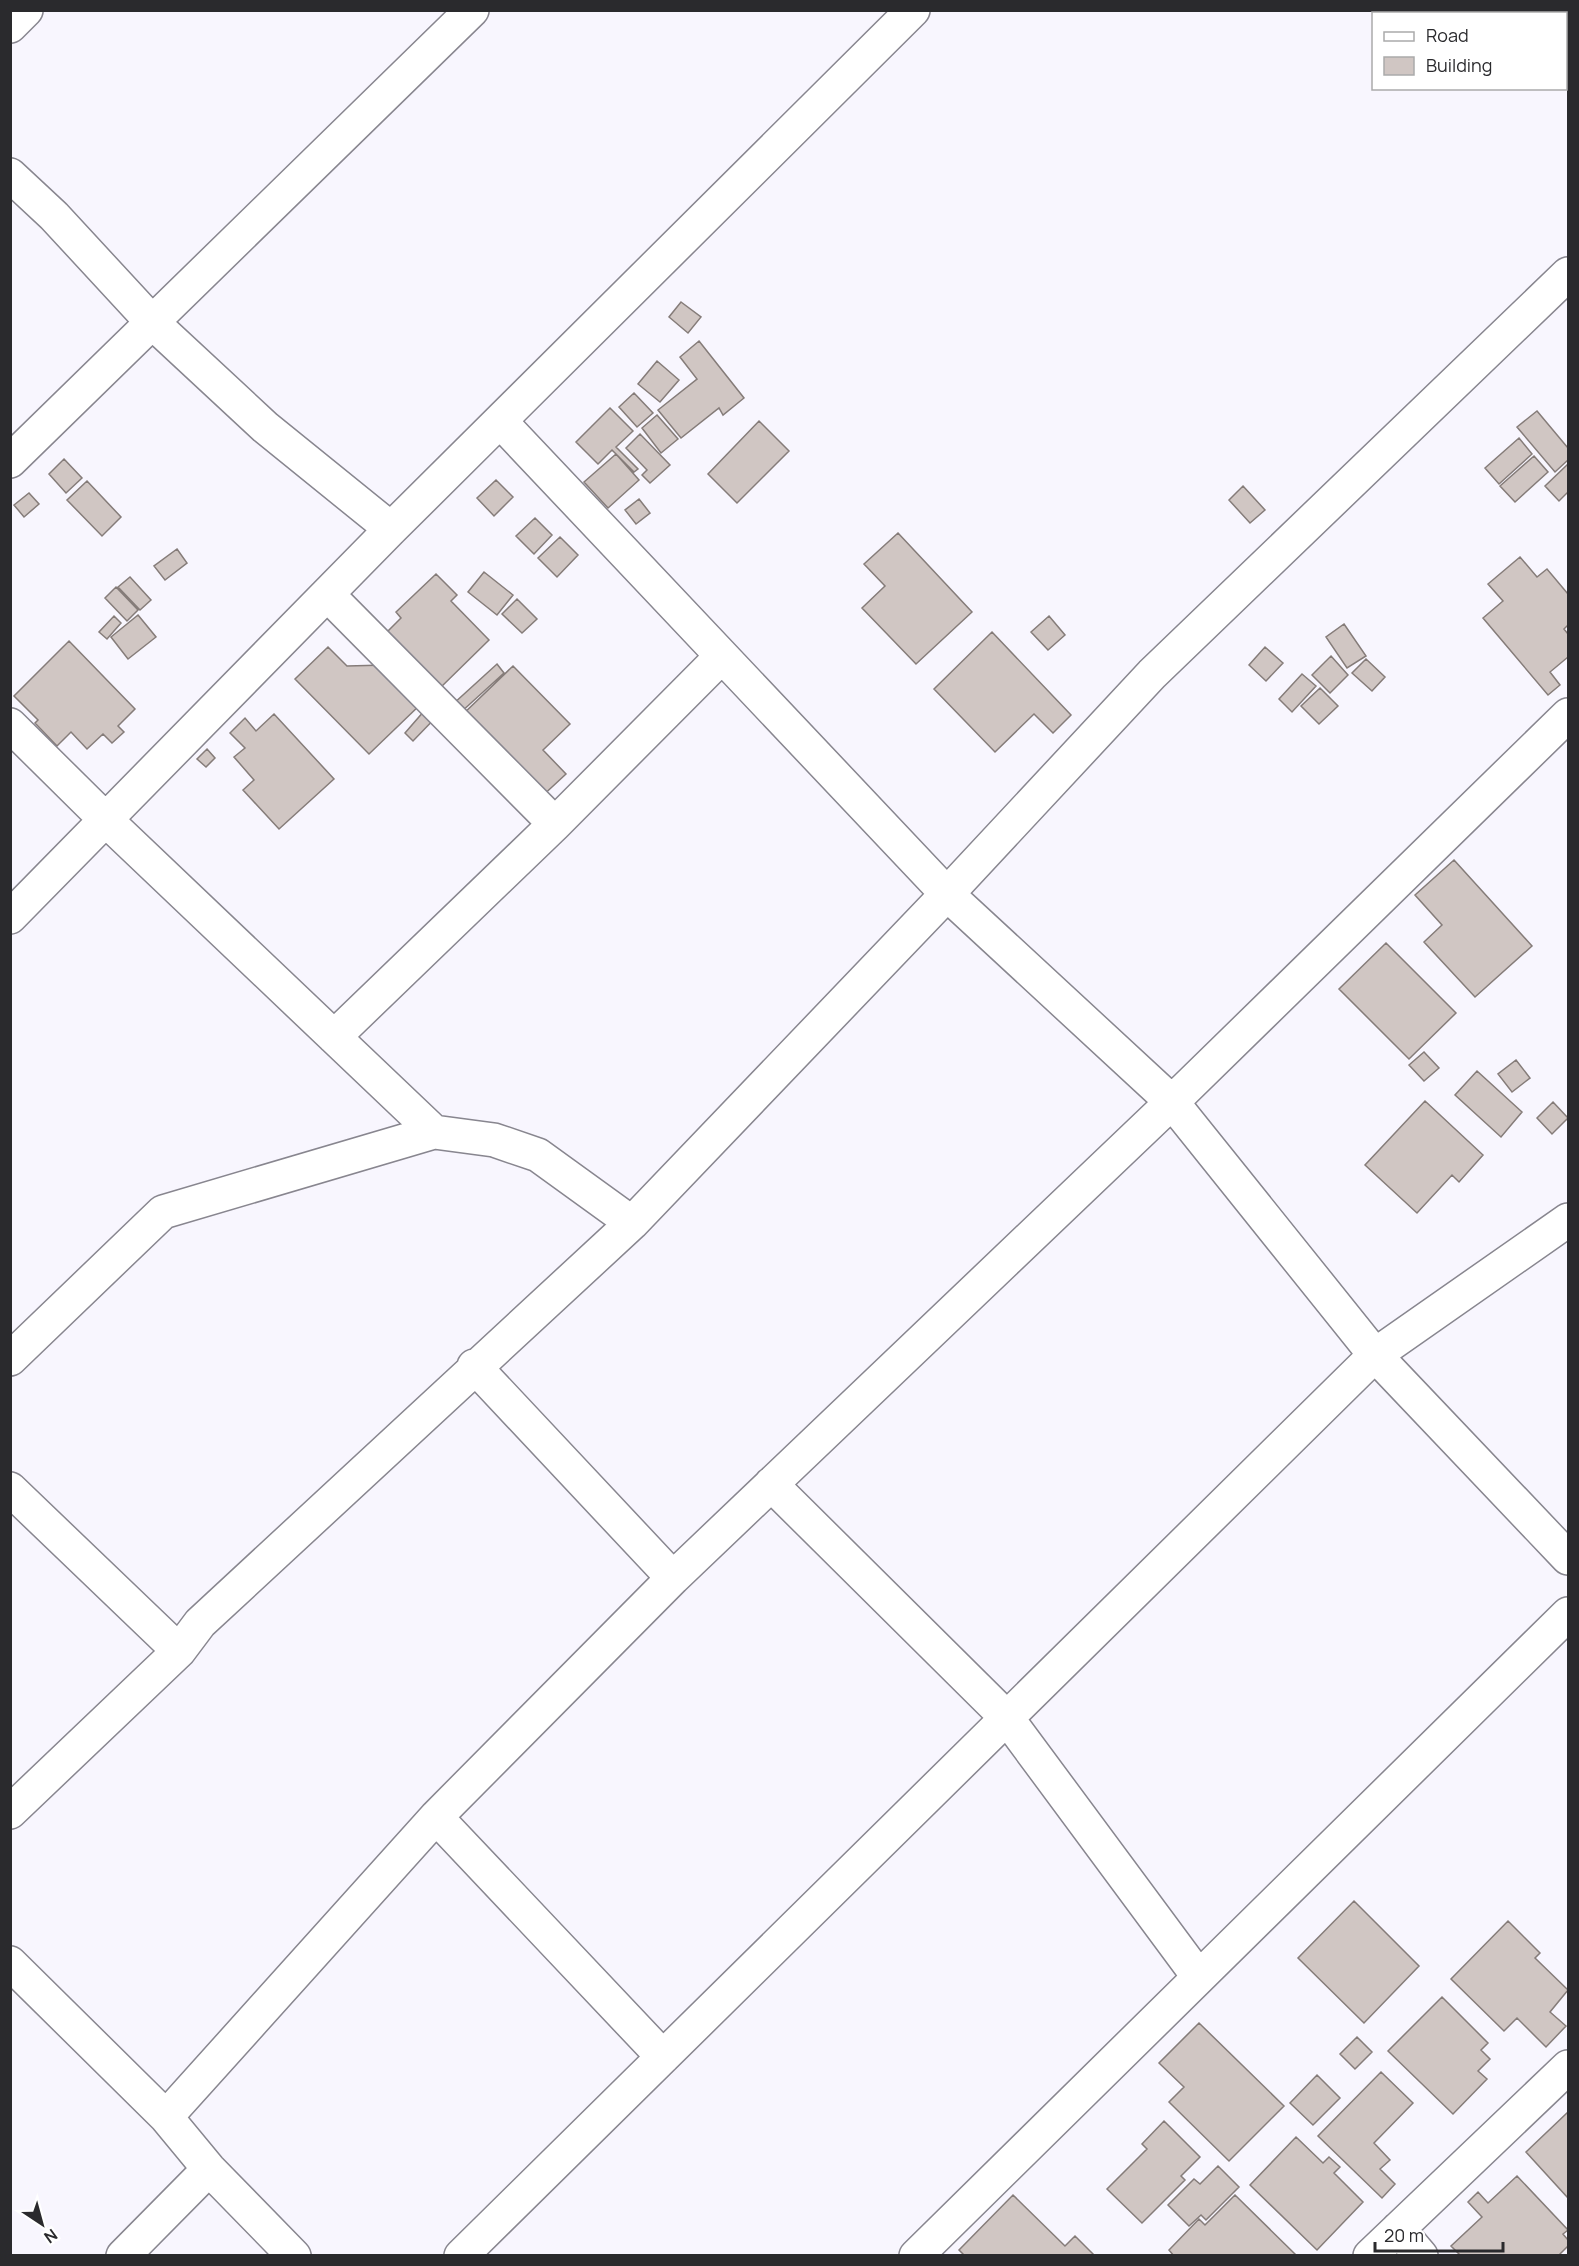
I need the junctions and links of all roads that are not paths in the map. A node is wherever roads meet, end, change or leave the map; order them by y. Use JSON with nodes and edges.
{"nodes":[{"id":1,"x":26,"y":10,"type":"edge"},
{"id":2,"x":472,"y":10,"type":"edge"},
{"id":3,"x":913,"y":10,"type":"edge"},
{"id":4,"x":10,"y":26,"type":"edge"},
{"id":5,"x":10,"y":176,"type":"edge"},
{"id":6,"x":1569,"y":274,"type":"edge"},
{"id":7,"x":153,"y":322,"type":"junction"},
{"id":8,"x":500,"y":421,"type":"junction"},
{"id":9,"x":10,"y":461,"type":"edge"},
{"id":10,"x":391,"y":529,"type":"junction"},
{"id":11,"x":328,"y":595,"type":"junction"},
{"id":12,"x":722,"y":656,"type":"junction"},
{"id":13,"x":1569,"y":715,"type":"edge"},
{"id":14,"x":10,"y":725,"type":"edge"},
{"id":15,"x":106,"y":820,"type":"junction"},
{"id":16,"x":555,"y":824,"type":"junction"},
{"id":17,"x":947,"y":894,"type":"junction"},
{"id":18,"x":10,"y":917,"type":"edge"},
{"id":19,"x":334,"y":1037,"type":"junction"},
{"id":20,"x":1172,"y":1102,"type":"junction"},
{"id":21,"x":434,"y":1132,"type":"junction"},
{"id":22,"x":1569,"y":1220,"type":"edge"},
{"id":23,"x":632,"y":1223,"type":"junction"},
{"id":24,"x":1376,"y":1355,"type":"junction"},
{"id":25,"x":10,"y":1359,"type":"edge"},
{"id":26,"x":474,"y":1366,"type":"junction"},
{"id":27,"x":771,"y":1484,"type":"junction"},
{"id":28,"x":10,"y":1489,"type":"edge"},
{"id":29,"x":1569,"y":1558,"type":"edge"},
{"id":30,"x":673,"y":1578,"type":"junction"},
{"id":31,"x":1569,"y":1614,"type":"edge"},
{"id":32,"x":179,"y":1652,"type":"junction"},
{"id":33,"x":1007,"y":1719,"type":"junction"},
{"id":34,"x":10,"y":1812,"type":"edge"},
{"id":35,"x":436,"y":1817,"type":"junction"},
{"id":36,"x":10,"y":1963,"type":"edge"},
{"id":37,"x":1198,"y":1976,"type":"junction"},
{"id":38,"x":663,"y":2057,"type":"junction"},
{"id":39,"x":1569,"y":2067,"type":"edge"},
{"id":40,"x":166,"y":2117,"type":"junction"},
{"id":41,"x":209,"y":2169,"type":"junction"},
{"id":42,"x":1398,"y":2229,"type":"junction"},
{"id":43,"x":123,"y":2256,"type":"edge"},
{"id":44,"x":294,"y":2256,"type":"edge"},
{"id":45,"x":460,"y":2256,"type":"edge"},
{"id":46,"x":916,"y":2256,"type":"edge"},
{"id":47,"x":1370,"y":2256,"type":"edge"},
{"id":48,"x":1421,"y":2256,"type":"edge"}],
"edges":[{"from":1,"to":4,"type":"street"},
{"from":2,"to":7,"type":"street"},
{"from":3,"to":8,"type":"street"},
{"from":5,"to":7,"type":"street"},
{"from":6,"to":17,"type":"street"},
{"from":7,"to":9,"type":"street"},
{"from":7,"to":10,"type":"street"},
{"from":8,"to":10,"type":"street"},
{"from":8,"to":12,"type":"street"},
{"from":10,"to":11,"type":"street"},
{"from":11,"to":15,"type":"street"},
{"from":11,"to":16,"type":"street"},
{"from":12,"to":16,"type":"street"},
{"from":12,"to":17,"type":"street"},
{"from":13,"to":20,"type":"street"},
{"from":14,"to":15,"type":"street"},
{"from":15,"to":18,"type":"street"},
{"from":15,"to":19,"type":"street"},
{"from":16,"to":19,"type":"street"},
{"from":17,"to":20,"type":"street"},
{"from":17,"to":23,"type":"street"},
{"from":19,"to":21,"type":"street"},
{"from":20,"to":24,"type":"street"},
{"from":20,"to":27,"type":"street"},
{"from":21,"to":23,"type":"street"},
{"from":21,"to":25,"type":"street"},
{"from":22,"to":24,"type":"street"},
{"from":23,"to":26,"type":"street"},
{"from":24,"to":29,"type":"street"},
{"from":24,"to":33,"type":"street"},
{"from":26,"to":30,"type":"street"},
{"from":26,"to":32,"type":"street"},
{"from":27,"to":30,"type":"street"},
{"from":27,"to":33,"type":"street"},
{"from":28,"to":32,"type":"street"},
{"from":30,"to":35,"type":"street"},
{"from":31,"to":37,"type":"street"},
{"from":32,"to":34,"type":"street"},
{"from":33,"to":37,"type":"street"},
{"from":33,"to":38,"type":"street"},
{"from":35,"to":38,"type":"street"},
{"from":35,"to":40,"type":"street"},
{"from":36,"to":40,"type":"street"},
{"from":37,"to":46,"type":"street"},
{"from":38,"to":45,"type":"street"},
{"from":39,"to":42,"type":"street"},
{"from":40,"to":41,"type":"street"},
{"from":41,"to":43,"type":"street"},
{"from":41,"to":44,"type":"street"},
{"from":42,"to":47,"type":"street"},
{"from":42,"to":48,"type":"street"}]}
